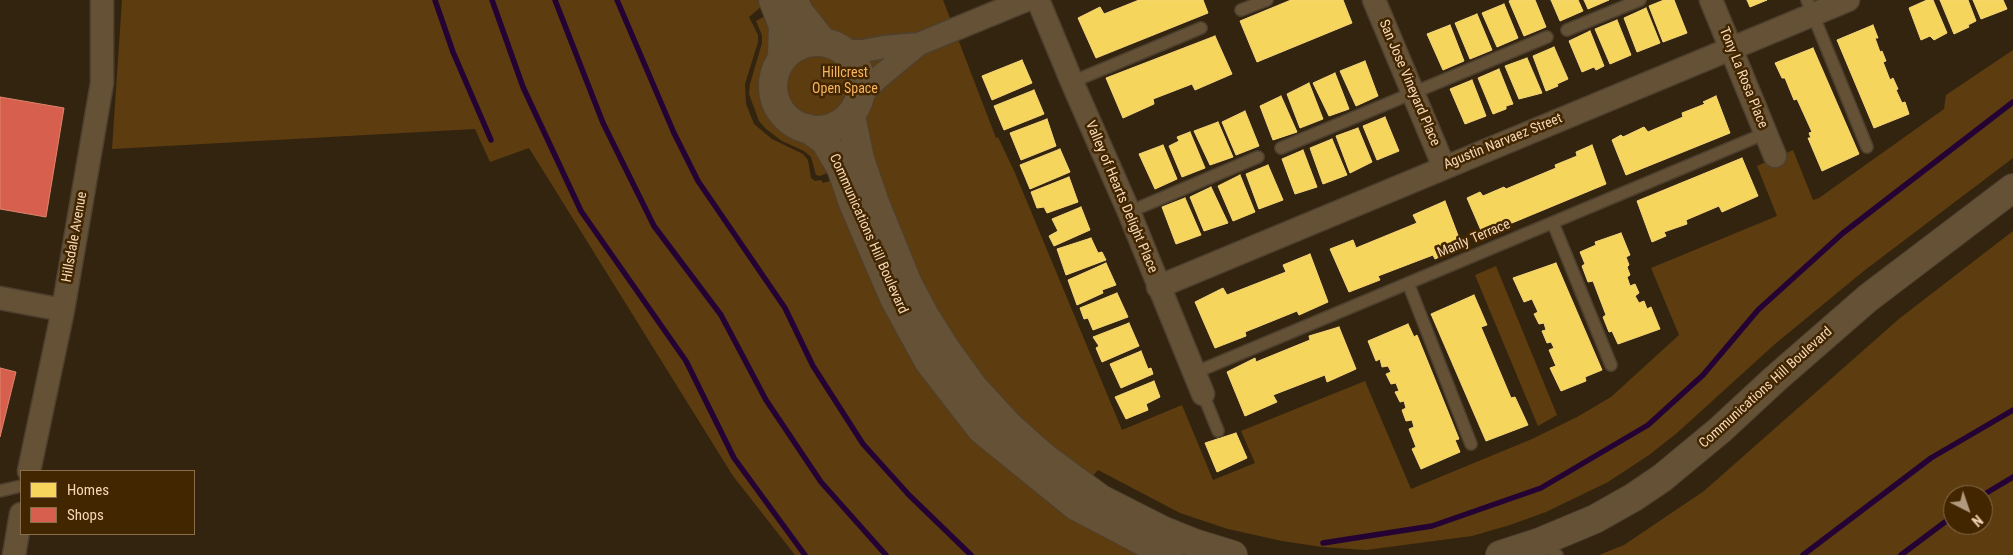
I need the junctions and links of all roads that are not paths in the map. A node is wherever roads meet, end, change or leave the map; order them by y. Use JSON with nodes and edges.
{"nodes":[{"id":1,"x":102,"y":0,"type":"edge"},
{"id":2,"x":773,"y":0,"type":"edge"},
{"id":3,"x":794,"y":0,"type":"edge"},
{"id":4,"x":1026,"y":0,"type":"edge"},
{"id":5,"x":1038,"y":0,"type":"edge"},
{"id":6,"x":1267,"y":0,"type":"edge"},
{"id":7,"x":1374,"y":0,"type":"edge"},
{"id":8,"x":1640,"y":0,"type":"edge"},
{"id":9,"x":1711,"y":0,"type":"edge"},
{"id":10,"x":1848,"y":0,"type":"edge"},
{"id":11,"x":1810,"y":7,"type":"edge"},
{"id":12,"x":1241,"y":10,"type":"dead end"},
{"id":13,"x":1201,"y":28,"type":"dead end"},
{"id":14,"x":1567,"y":30,"type":"dead end"},
{"id":15,"x":1547,"y":38,"type":"dead end"},
{"id":16,"x":919,"y":44,"type":"junction"},
{"id":17,"x":832,"y":45,"type":"junction"},
{"id":18,"x":1731,"y":49,"type":"junction"},
{"id":19,"x":782,"y":57,"type":"junction"},
{"id":20,"x":1072,"y":82,"type":"junction"},
{"id":21,"x":1414,"y":93,"type":"junction"},
{"id":22,"x":856,"y":105,"type":"junction"},
{"id":23,"x":807,"y":128,"type":"junction"},
{"id":24,"x":1766,"y":133,"type":"junction"},
{"id":25,"x":1867,"y":147,"type":"dead end"},
{"id":26,"x":1281,"y":148,"type":"dead end"},
{"id":27,"x":1775,"y":156,"type":"dead end"},
{"id":28,"x":1258,"y":157,"type":"dead end"},
{"id":29,"x":1444,"y":167,"type":"junction"},
{"id":30,"x":2013,"y":188,"type":"edge"},
{"id":31,"x":2013,"y":208,"type":"edge"},
{"id":32,"x":1129,"y":212,"type":"junction"},
{"id":33,"x":1553,"y":223,"type":"junction"},
{"id":34,"x":1408,"y":283,"type":"junction"},
{"id":35,"x":1158,"y":286,"type":"junction"},
{"id":36,"x":0,"y":298,"type":"edge"},
{"id":37,"x":63,"y":310,"type":"junction"},
{"id":38,"x":1611,"y":364,"type":"dead end"},
{"id":39,"x":1194,"y":373,"type":"junction"},
{"id":40,"x":1203,"y":394,"type":"joint"},
{"id":41,"x":1218,"y":431,"type":"dead end"},
{"id":42,"x":1471,"y":444,"type":"dead end"},
{"id":43,"x":29,"y":470,"type":"edge"},
{"id":44,"x":20,"y":486,"type":"edge"},
{"id":45,"x":0,"y":491,"type":"edge"},
{"id":46,"x":20,"y":520,"type":"edge"},
{"id":47,"x":1551,"y":551,"type":"edge"},
{"id":48,"x":14,"y":555,"type":"edge"},
{"id":49,"x":1169,"y":555,"type":"edge"},
{"id":50,"x":1233,"y":555,"type":"edge"},
{"id":51,"x":1500,"y":555,"type":"edge"}],
"edges":[{"from":1,"to":37,"type":"street","name":"Hillsdale Avenue"},
{"from":2,"to":19,"type":"street"},
{"from":3,"to":17,"type":"street"},
{"from":4,"to":16,"type":"street"},
{"from":5,"to":20,"type":"street","name":"Valley of Hearts Delight Place"},
{"from":6,"to":12,"type":"lane"},
{"from":7,"to":21,"type":"street","name":"San Jose Vineyard Place"},
{"from":8,"to":14,"type":"lane"},
{"from":9,"to":18,"type":"street","name":"Tony La Rosa Place"},
{"from":10,"to":11,"type":"street","name":"Agustin Narvaez Street"},
{"from":11,"to":18,"type":"street","name":"Agustin Narvaez Street"},
{"from":11,"to":25,"type":"lane"},
{"from":13,"to":20,"type":"lane"},
{"from":15,"to":21,"type":"lane"},
{"from":16,"to":17,"type":"street"},
{"from":16,"to":22,"type":"street"},
{"from":17,"to":19,"type":"street"},
{"from":17,"to":22,"type":"street"},
{"from":18,"to":24,"type":"street","name":"Tony La Rosa Place"},
{"from":18,"to":29,"type":"street","name":"Agustin Narvaez Street"},
{"from":19,"to":23,"type":"street"},
{"from":20,"to":32,"type":"street","name":"Valley of Hearts Delight Place"},
{"from":21,"to":26,"type":"lane"},
{"from":21,"to":29,"type":"street","name":"San Jose Vineyard Place"},
{"from":22,"to":23,"type":"street"},
{"from":22,"to":50,"type":"street","name":"Communications Hill Boulevard"},
{"from":23,"to":49,"type":"street","name":"Communications Hill Boulevard"},
{"from":24,"to":27,"type":"street","name":"Tony La Rosa Place"},
{"from":24,"to":33,"type":"lane","name":"Manly Terrace"},
{"from":28,"to":32,"type":"lane"},
{"from":29,"to":35,"type":"street","name":"Agustin Narvaez Street"},
{"from":30,"to":47,"type":"street","name":"Communications Hill Boulevard"},
{"from":31,"to":47,"type":"street","name":"Communications Hill Boulevard"},
{"from":32,"to":35,"type":"street","name":"Valley of Hearts Delight Place"},
{"from":33,"to":34,"type":"lane","name":"Manly Terrace"},
{"from":33,"to":38,"type":"lane"},
{"from":34,"to":39,"type":"lane","name":"Manly Terrace"},
{"from":34,"to":42,"type":"lane"},
{"from":35,"to":39,"type":"street","name":"Valley of Hearts Delight Place"},
{"from":36,"to":37,"type":"street"},
{"from":37,"to":43,"type":"street","name":"Hillsdale Avenue"},
{"from":39,"to":40,"type":"street","name":"Valley of Hearts Delight Place"},
{"from":40,"to":41,"type":"lane"},
{"from":44,"to":45,"type":"lane"},
{"from":46,"to":48,"type":"street"},
{"from":47,"to":51,"type":"street","name":"Communications Hill Boulevard"}]}
